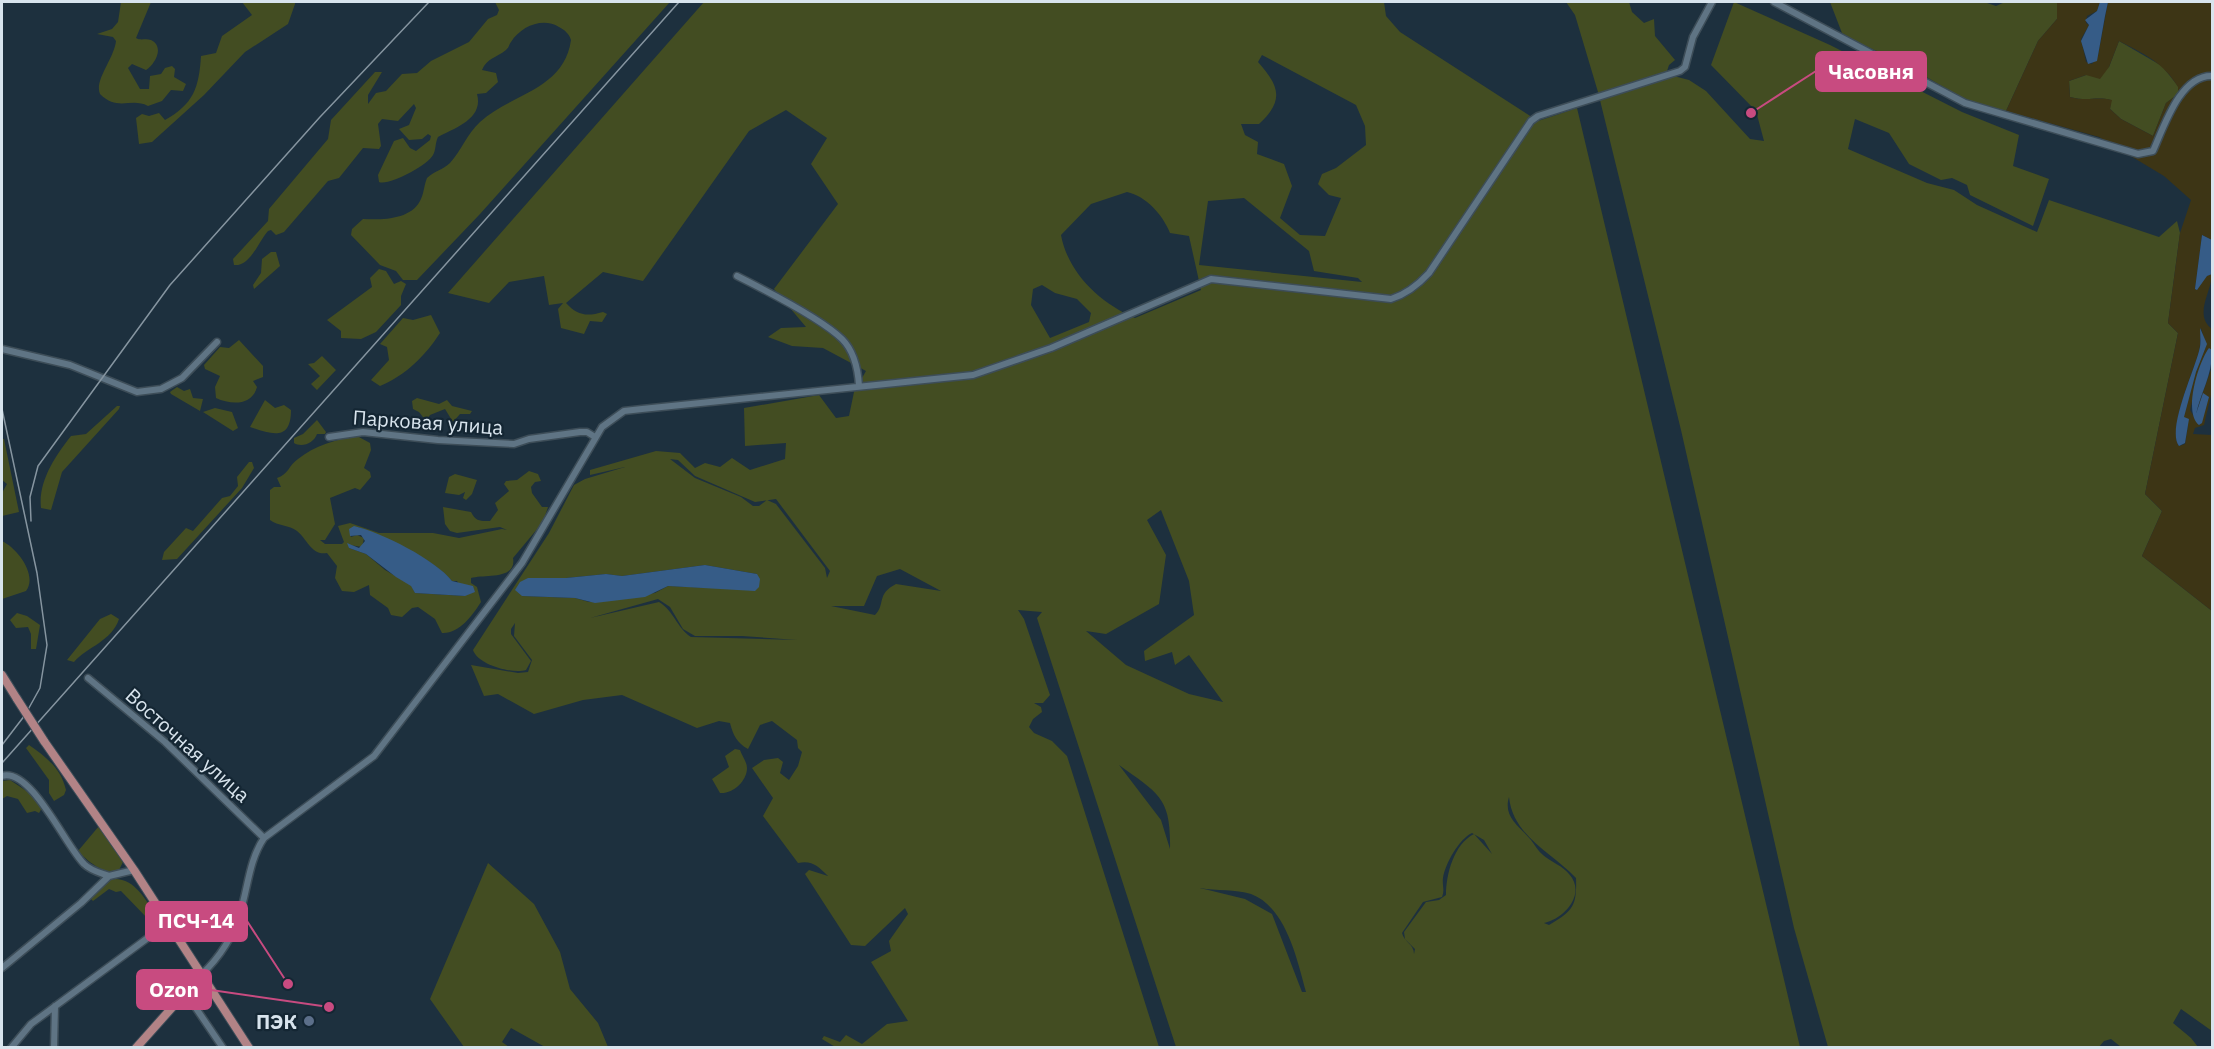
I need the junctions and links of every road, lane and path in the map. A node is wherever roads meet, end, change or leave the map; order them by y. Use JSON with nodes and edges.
{"nodes":[{"id":1,"x":1712,"y":2,"type":"edge"},
{"id":2,"x":1774,"y":2,"type":"edge"},
{"id":3,"x":2212,"y":76,"type":"edge"},
{"id":4,"x":737,"y":276,"type":"dead end"},
{"id":5,"x":217,"y":342,"type":"dead end"},
{"id":6,"x":2,"y":349,"type":"edge"},
{"id":7,"x":859,"y":386,"type":"junction"},
{"id":8,"x":329,"y":437,"type":"dead end"},
{"id":9,"x":595,"y":437,"type":"junction"},
{"id":10,"x":2,"y":675,"type":"edge"},
{"id":11,"x":88,"y":678,"type":"dead end"},
{"id":12,"x":2,"y":775,"type":"edge"},
{"id":13,"x":264,"y":838,"type":"junction"},
{"id":14,"x":134,"y":870,"type":"junction"},
{"id":15,"x":109,"y":876,"type":"junction"},
{"id":16,"x":168,"y":923,"type":"junction"},
{"id":17,"x":2,"y":968,"type":"edge"},
{"id":18,"x":201,"y":975,"type":"junction"},
{"id":19,"x":185,"y":992,"type":"junction"},
{"id":20,"x":55,"y":1006,"type":"junction"},
{"id":21,"x":11,"y":1047,"type":"edge"},
{"id":22,"x":54,"y":1047,"type":"edge"},
{"id":23,"x":136,"y":1047,"type":"edge"},
{"id":24,"x":223,"y":1047,"type":"edge"},
{"id":25,"x":249,"y":1047,"type":"edge"}],
"edges":[{"from":1,"to":7,"type":"street"},
{"from":2,"to":3,"type":"street"},
{"from":4,"to":7,"type":"street"},
{"from":5,"to":6,"type":"street"},
{"from":7,"to":9,"type":"street"},
{"from":8,"to":9,"type":"street","name":"Парковая улица"},
{"from":9,"to":13,"type":"street"},
{"from":10,"to":14,"type":"main road","bridge":true},
{"from":11,"to":13,"type":"street","name":"Восточная улица"},
{"from":12,"to":15,"type":"street"},
{"from":13,"to":18,"type":"street"},
{"from":14,"to":15,"type":"street"},
{"from":14,"to":16,"type":"main road"},
{"from":15,"to":17,"type":"street"},
{"from":16,"to":18,"type":"main road"},
{"from":16,"to":20,"type":"street"},
{"from":18,"to":19,"type":"main road"},
{"from":18,"to":25,"type":"main road"},
{"from":19,"to":23,"type":"main road"},
{"from":19,"to":24,"type":"street"},
{"from":20,"to":21,"type":"street"},
{"from":20,"to":22,"type":"street"}]}
